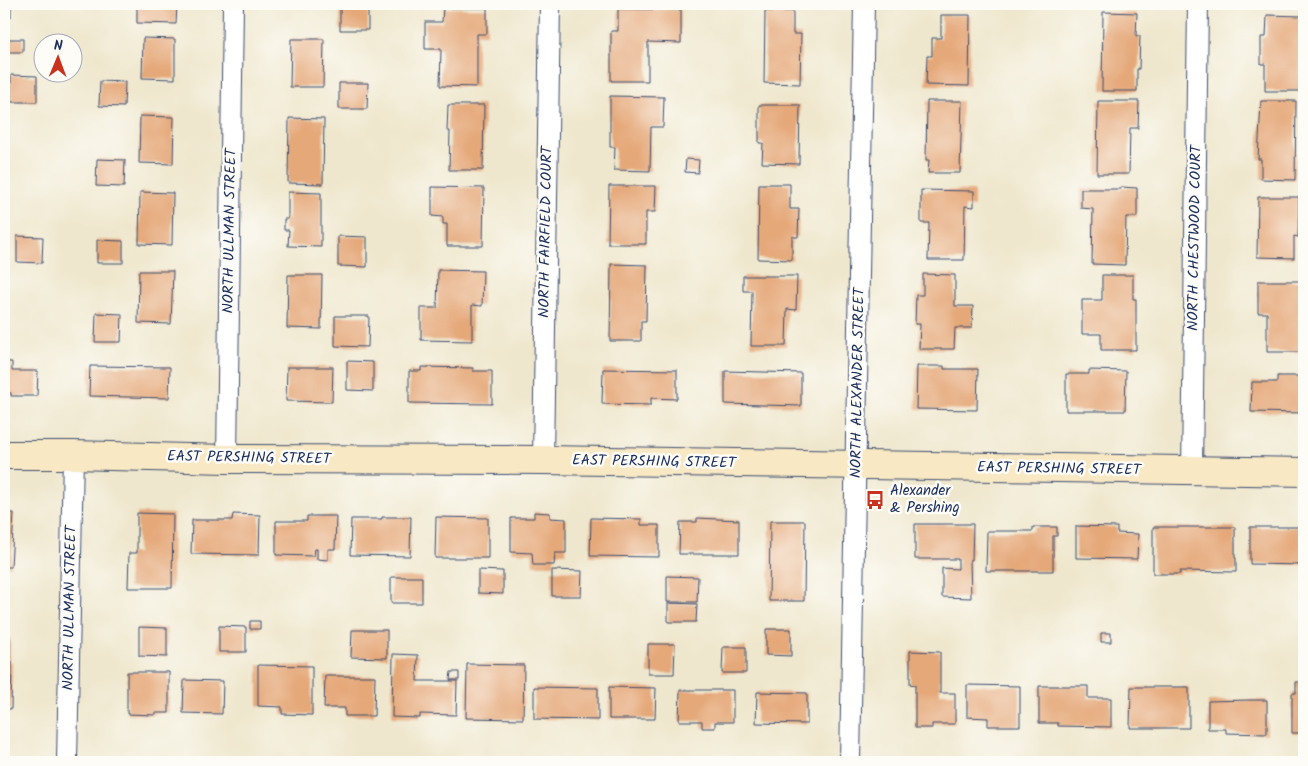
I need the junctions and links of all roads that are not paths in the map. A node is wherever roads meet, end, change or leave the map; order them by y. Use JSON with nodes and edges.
{"nodes":[{"id":1,"x":233,"y":4,"type":"edge"},
{"id":2,"x":550,"y":4,"type":"edge"},
{"id":3,"x":864,"y":4,"type":"edge"},
{"id":4,"x":1198,"y":4,"type":"edge"},
{"id":5,"x":73,"y":454,"type":"junction"},
{"id":6,"x":4,"y":455,"type":"edge"},
{"id":7,"x":227,"y":459,"type":"junction"},
{"id":8,"x":543,"y":460,"type":"junction"},
{"id":9,"x":857,"y":465,"type":"junction"},
{"id":10,"x":1192,"y":472,"type":"junction"},
{"id":11,"x":1304,"y":472,"type":"edge"},
{"id":12,"x":67,"y":762,"type":"edge"},
{"id":13,"x":850,"y":762,"type":"edge"}],
"edges":[{"from":1,"to":7,"type":"street","name":"NORTH ULLMAN STREET"},
{"from":2,"to":8,"type":"street","name":"NORTH FAIRFIELD COURT"},
{"from":3,"to":9,"type":"street","name":"NORTH ALEXANDER STREET"},
{"from":4,"to":10,"type":"street","name":"NORTH CHESTWOOD COURT"},
{"from":5,"to":6,"type":"street","name":"EAST PERSHING STREET"},
{"from":5,"to":7,"type":"street","name":"EAST PERSHING STREET"},
{"from":5,"to":12,"type":"street","name":"NORTH ULLMAN STREET"},
{"from":7,"to":8,"type":"street","name":"EAST PERSHING STREET"},
{"from":8,"to":9,"type":"street","name":"EAST PERSHING STREET"},
{"from":9,"to":10,"type":"street","name":"EAST PERSHING STREET"},
{"from":9,"to":13,"type":"street","name":"NORTH ALEXANDER STREET"},
{"from":10,"to":11,"type":"street","name":"EAST PERSHING STREET"}]}
